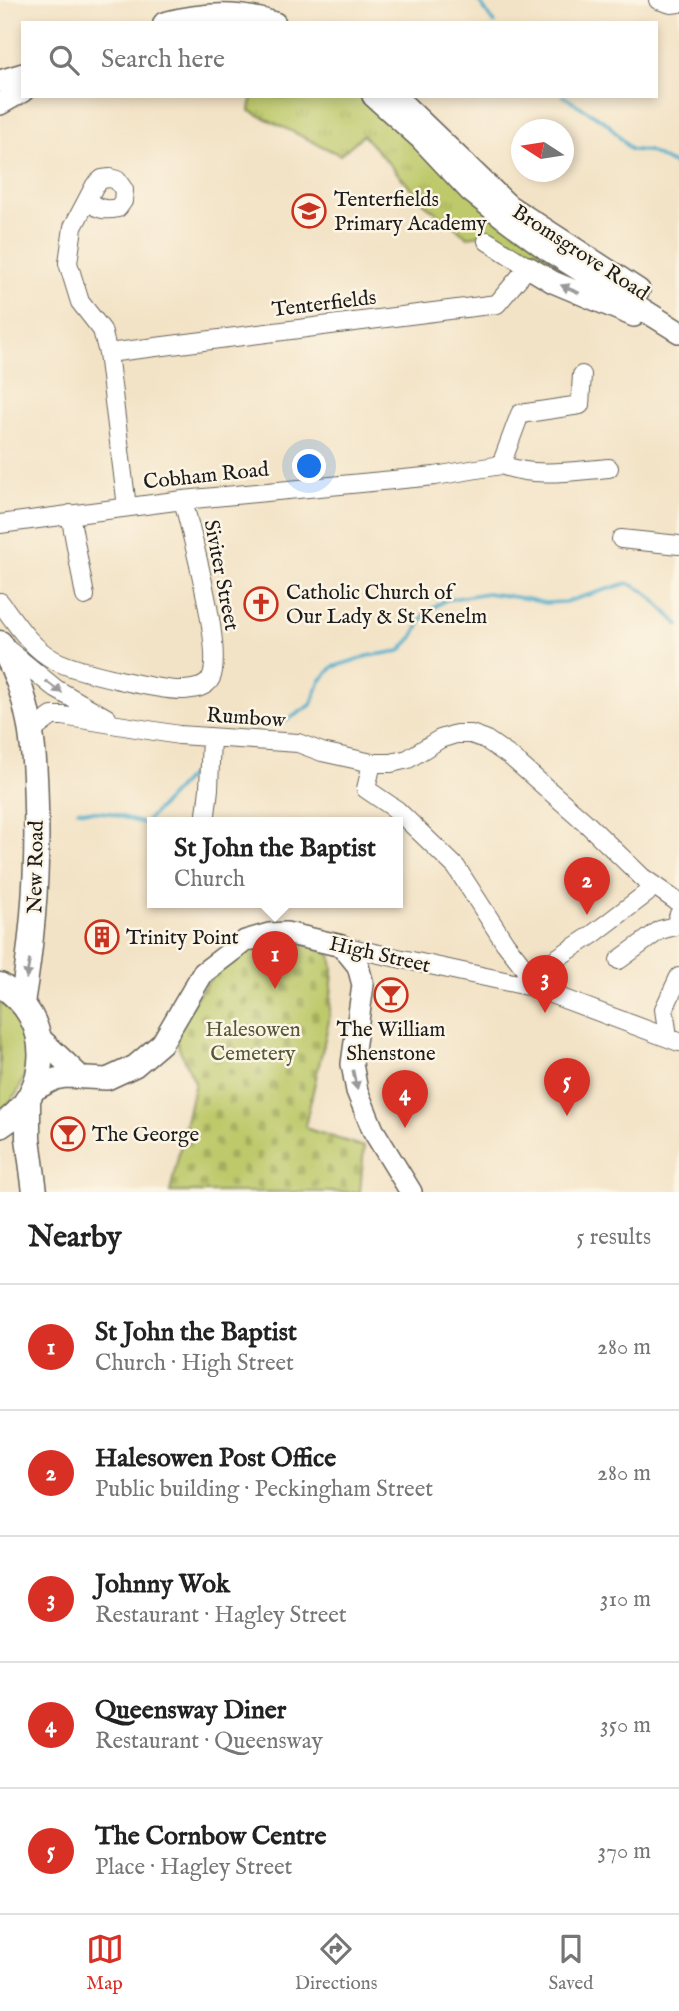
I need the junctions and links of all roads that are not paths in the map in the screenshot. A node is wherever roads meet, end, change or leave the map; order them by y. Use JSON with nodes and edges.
{"nodes":[{"id":1,"x":658,"y":0,"type":"edge"},
{"id":2,"x":679,"y":3,"type":"edge"},
{"id":3,"x":171,"y":21,"type":"edge"},
{"id":4,"x":270,"y":21,"type":"edge"},
{"id":5,"x":21,"y":75,"type":"edge"},
{"id":6,"x":0,"y":81,"type":"edge"},
{"id":7,"x":21,"y":92,"type":"edge"},
{"id":8,"x":375,"y":98,"type":"edge"},
{"id":9,"x":397,"y":98,"type":"edge"},
{"id":10,"x":0,"y":104,"type":"edge"},
{"id":11,"x":89,"y":199,"type":"dead end"},
{"id":12,"x":487,"y":241,"type":"dead end"},
{"id":13,"x":528,"y":267,"type":"junction"},
{"id":14,"x":679,"y":316,"type":"edge"},
{"id":15,"x":679,"y":332,"type":"edge"},
{"id":16,"x":108,"y":353,"type":"junction"},
{"id":17,"x":582,"y":375,"type":"dead end"},
{"id":18,"x":501,"y":465,"type":"junction"},
{"id":19,"x":609,"y":468,"type":"dead end"},
{"id":20,"x":183,"y":500,"type":"junction"},
{"id":21,"x":127,"y":507,"type":"junction"},
{"id":22,"x":69,"y":514,"type":"junction"},
{"id":23,"x":0,"y":523,"type":"edge"},
{"id":24,"x":621,"y":539,"type":"dead end"},
{"id":25,"x":679,"y":545,"type":"edge"},
{"id":26,"x":85,"y":596,"type":"dead end"},
{"id":27,"x":0,"y":602,"type":"edge"},
{"id":28,"x":1,"y":643,"type":"edge"},
{"id":29,"x":115,"y":723,"type":"junction"},
{"id":30,"x":32,"y":731,"type":"junction"},
{"id":31,"x":211,"y":737,"type":"junction"},
{"id":32,"x":372,"y":763,"type":"junction"},
{"id":33,"x":206,"y":817,"type":"edge"},
{"id":34,"x":647,"y":893,"type":"dead end"},
{"id":35,"x":679,"y":903,"type":"edge"},
{"id":36,"x":678,"y":925,"type":"edge"},
{"id":37,"x":342,"y":946,"type":"junction"},
{"id":38,"x":619,"y":960,"type":"dead end"},
{"id":39,"x":679,"y":976,"type":"edge"},
{"id":40,"x":0,"y":985,"type":"edge"},
{"id":41,"x":532,"y":987,"type":"junction"},
{"id":42,"x":22,"y":1003,"type":"junction"},
{"id":43,"x":39,"y":1037,"type":"junction"},
{"id":44,"x":673,"y":1040,"type":"edge"},
{"id":45,"x":80,"y":1076,"type":"junction"},
{"id":46,"x":31,"y":1095,"type":"junction"},
{"id":47,"x":0,"y":1126,"type":"edge"},
{"id":48,"x":0,"y":1139,"type":"edge"},
{"id":49,"x":33,"y":1167,"type":"junction"},
{"id":50,"x":35,"y":1192,"type":"edge"},
{"id":51,"x":411,"y":1192,"type":"edge"}],
"edges":[{"from":1,"to":2,"type":"street"},
{"from":3,"to":4,"type":"main road"},
{"from":5,"to":6,"type":"main road"},
{"from":7,"to":10,"type":"main road"},
{"from":8,"to":15,"type":"main road","name":"Bromsgrove Road"},
{"from":9,"to":14,"type":"main road","name":"Bromsgrove Road"},
{"from":11,"to":16,"type":"street"},
{"from":12,"to":13,"type":"street"},
{"from":15,"to":13,"type":"main road","one_way":true},
{"from":13,"to":16,"type":"street","name":"Tenterfields"},
{"from":16,"to":21,"type":"street"},
{"from":17,"to":18,"type":"street"},
{"from":18,"to":19,"type":"street"},
{"from":18,"to":20,"type":"street","name":"Cobham Road"},
{"from":20,"to":21,"type":"street","name":"Cobham Road"},
{"from":20,"to":27,"type":"street","name":"Siviter Street"},
{"from":21,"to":22,"type":"street","name":"Cobham Road"},
{"from":22,"to":23,"type":"street","name":"Cobham Road"},
{"from":22,"to":26,"type":"street"},
{"from":24,"to":25,"type":"street"},
{"from":28,"to":29,"type":"street","name":"Rumbow","one_way":true},
{"from":28,"to":30,"type":"highway","name":"New Road"},
{"from":29,"to":30,"type":"street","name":"Rumbow"},
{"from":29,"to":31,"type":"street","name":"Rumbow"},
{"from":30,"to":42,"type":"highway","name":"New Road","one_way":true},
{"from":31,"to":32,"type":"street","name":"Rumbow"},
{"from":31,"to":33,"type":"street"},
{"from":32,"to":35,"type":"street","name":"Rumbow"},
{"from":32,"to":41,"type":"street"},
{"from":34,"to":41,"type":"street"},
{"from":36,"to":38,"type":"street"},
{"from":37,"to":41,"type":"street","name":"High Street"},
{"from":37,"to":45,"type":"main road","name":"High Street"},
{"from":37,"to":51,"type":"main road","one_way":true},
{"from":39,"to":44,"type":"street"},
{"from":40,"to":42,"type":"highway"},
{"from":41,"to":44,"type":"street","name":"High Street"},
{"from":42,"to":43,"type":"highway"},
{"from":43,"to":45,"type":"main road"},
{"from":43,"to":46,"type":"highway"},
{"from":45,"to":46,"type":"main road","name":"High Street"},
{"from":46,"to":47,"type":"highway"},
{"from":46,"to":49,"type":"highway"},
{"from":48,"to":49,"type":"highway"},
{"from":49,"to":50,"type":"highway"}]}
